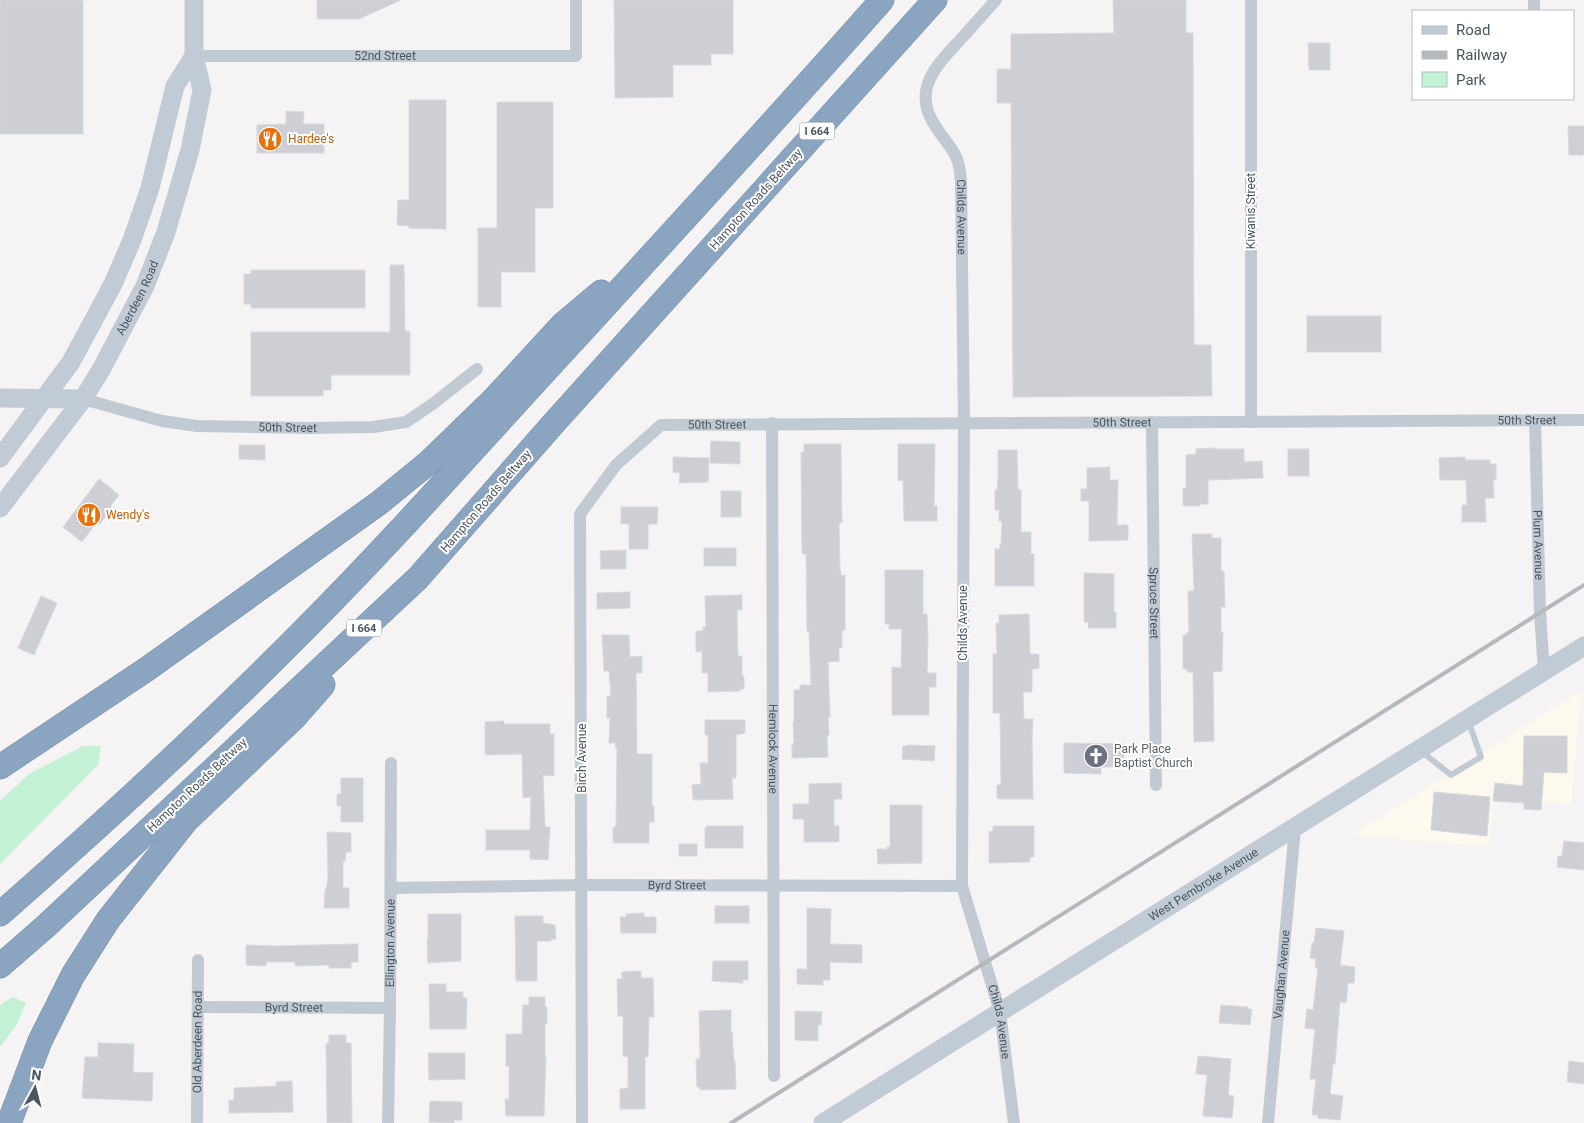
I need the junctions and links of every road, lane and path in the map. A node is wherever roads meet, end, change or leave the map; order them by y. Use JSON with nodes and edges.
{"nodes":[{"id":1,"x":194,"y":0,"type":"edge"},
{"id":2,"x":576,"y":0,"type":"edge"},
{"id":3,"x":882,"y":0,"type":"edge"},
{"id":4,"x":935,"y":0,"type":"edge"},
{"id":5,"x":996,"y":0,"type":"edge"},
{"id":6,"x":1251,"y":0,"type":"edge"},
{"id":7,"x":194,"y":56,"type":"junction"},
{"id":8,"x":676,"y":228,"type":"junction"},
{"id":9,"x":477,"y":369,"type":"dead end"},
{"id":10,"x":0,"y":398,"type":"edge"},
{"id":11,"x":45,"y":398,"type":"junction"},
{"id":12,"x":83,"y":400,"type":"junction"},
{"id":13,"x":1535,"y":420,"type":"junction"},
{"id":14,"x":1584,"y":420,"type":"edge"},
{"id":15,"x":964,"y":422,"type":"junction"},
{"id":16,"x":1152,"y":422,"type":"junction"},
{"id":17,"x":1251,"y":422,"type":"junction"},
{"id":18,"x":772,"y":423,"type":"junction"},
{"id":19,"x":661,"y":425,"type":"joint"},
{"id":20,"x":0,"y":458,"type":"edge"},
{"id":21,"x":0,"y":508,"type":"edge"},
{"id":22,"x":418,"y":578,"type":"junction"},
{"id":23,"x":1584,"y":646,"type":"edge"},
{"id":24,"x":1544,"y":671,"type":"junction"},
{"id":25,"x":1467,"y":719,"type":"junction"},
{"id":26,"x":1419,"y":749,"type":"junction"},
{"id":27,"x":392,"y":763,"type":"dead end"},
{"id":28,"x":0,"y":767,"type":"edge"},
{"id":29,"x":1156,"y":786,"type":"dead end"},
{"id":30,"x":1295,"y":828,"type":"junction"},
{"id":31,"x":583,"y":885,"type":"junction"},
{"id":32,"x":774,"y":886,"type":"junction"},
{"id":33,"x":962,"y":886,"type":"junction"},
{"id":34,"x":391,"y":888,"type":"junction"},
{"id":35,"x":0,"y":914,"type":"edge"},
{"id":36,"x":198,"y":960,"type":"dead end"},
{"id":37,"x":0,"y":966,"type":"edge"},
{"id":38,"x":198,"y":1007,"type":"junction"},
{"id":39,"x":390,"y":1008,"type":"junction"},
{"id":40,"x":1000,"y":1012,"type":"junction"},
{"id":41,"x":774,"y":1076,"type":"dead end"},
{"id":42,"x":8,"y":1123,"type":"edge"},
{"id":43,"x":197,"y":1123,"type":"edge"},
{"id":44,"x":388,"y":1123,"type":"edge"},
{"id":45,"x":582,"y":1123,"type":"edge"},
{"id":46,"x":823,"y":1123,"type":"edge"},
{"id":47,"x":1014,"y":1123,"type":"edge"},
{"id":48,"x":1268,"y":1123,"type":"edge"}],
"edges":[{"from":1,"to":7,"type":"main road","name":"Aberdeen Road"},
{"from":2,"to":7,"type":"street","name":"52nd Street"},
{"from":3,"to":8,"type":"highway"},
{"from":4,"to":22,"type":"highway","name":"Hampton Roads Beltway","number":"I 664"},
{"from":5,"to":15,"type":"street","name":"Childs Avenue"},
{"from":6,"to":17,"type":"street","name":"Kiwanis Street"},
{"from":7,"to":11,"type":"main road"},
{"from":7,"to":12,"type":"main road","name":"Aberdeen Road"},
{"from":8,"to":28,"type":"highway"},
{"from":8,"to":35,"type":"highway"},
{"from":9,"to":12,"type":"street","name":"50th Street"},
{"from":10,"to":11,"type":"main road"},
{"from":11,"to":12,"type":"main road"},
{"from":11,"to":20,"type":"main road"},
{"from":12,"to":21,"type":"main road","name":"Aberdeen Road"},
{"from":13,"to":14,"type":"street","name":"50th Street"},
{"from":13,"to":17,"type":"street","name":"50th Street"},
{"from":13,"to":24,"type":"street","name":"Plum Avenue"},
{"from":15,"to":16,"type":"street","name":"50th Street"},
{"from":15,"to":18,"type":"street","name":"50th Street"},
{"from":15,"to":33,"type":"street","name":"Childs Avenue"},
{"from":16,"to":17,"type":"street","name":"50th Street"},
{"from":16,"to":29,"type":"street","name":"Spruce Street"},
{"from":18,"to":19,"type":"street","name":"50th Street"},
{"from":18,"to":32,"type":"street","name":"Hemlock Avenue"},
{"from":19,"to":31,"type":"street","name":"Birch Avenue"},
{"from":22,"to":37,"type":"highway","name":"Hampton Roads Beltway","number":"I 664"},
{"from":22,"to":42,"type":"highway"},
{"from":23,"to":24,"type":"main road","name":"West Pembroke Avenue"},
{"from":24,"to":25,"type":"main road","name":"West Pembroke Avenue"},
{"from":25,"to":26,"type":"main road","name":"West Pembroke Avenue"},
{"from":25,"to":26,"type":"lane"},
{"from":26,"to":30,"type":"main road","name":"West Pembroke Avenue"},
{"from":27,"to":34,"type":"street","name":"Ellington Avenue"},
{"from":30,"to":40,"type":"main road","name":"West Pembroke Avenue"},
{"from":30,"to":48,"type":"street","name":"Vaughan Avenue"},
{"from":31,"to":32,"type":"street","name":"Byrd Street"},
{"from":31,"to":34,"type":"street","name":"Byrd Street"},
{"from":31,"to":45,"type":"street","name":"Birch Avenue"},
{"from":32,"to":33,"type":"street","name":"Byrd Street"},
{"from":32,"to":41,"type":"street","name":"Hemlock Avenue"},
{"from":33,"to":40,"type":"street","name":"Childs Avenue"},
{"from":34,"to":39,"type":"street","name":"Ellington Avenue"},
{"from":36,"to":38,"type":"street","name":"Old Aberdeen Road"},
{"from":38,"to":39,"type":"street","name":"Byrd Street"},
{"from":38,"to":43,"type":"street","name":"Old Aberdeen Road"},
{"from":39,"to":44,"type":"street","name":"Ellington Avenue"},
{"from":40,"to":46,"type":"main road","name":"West Pembroke Avenue"},
{"from":40,"to":47,"type":"street","name":"Childs Avenue"}]}
